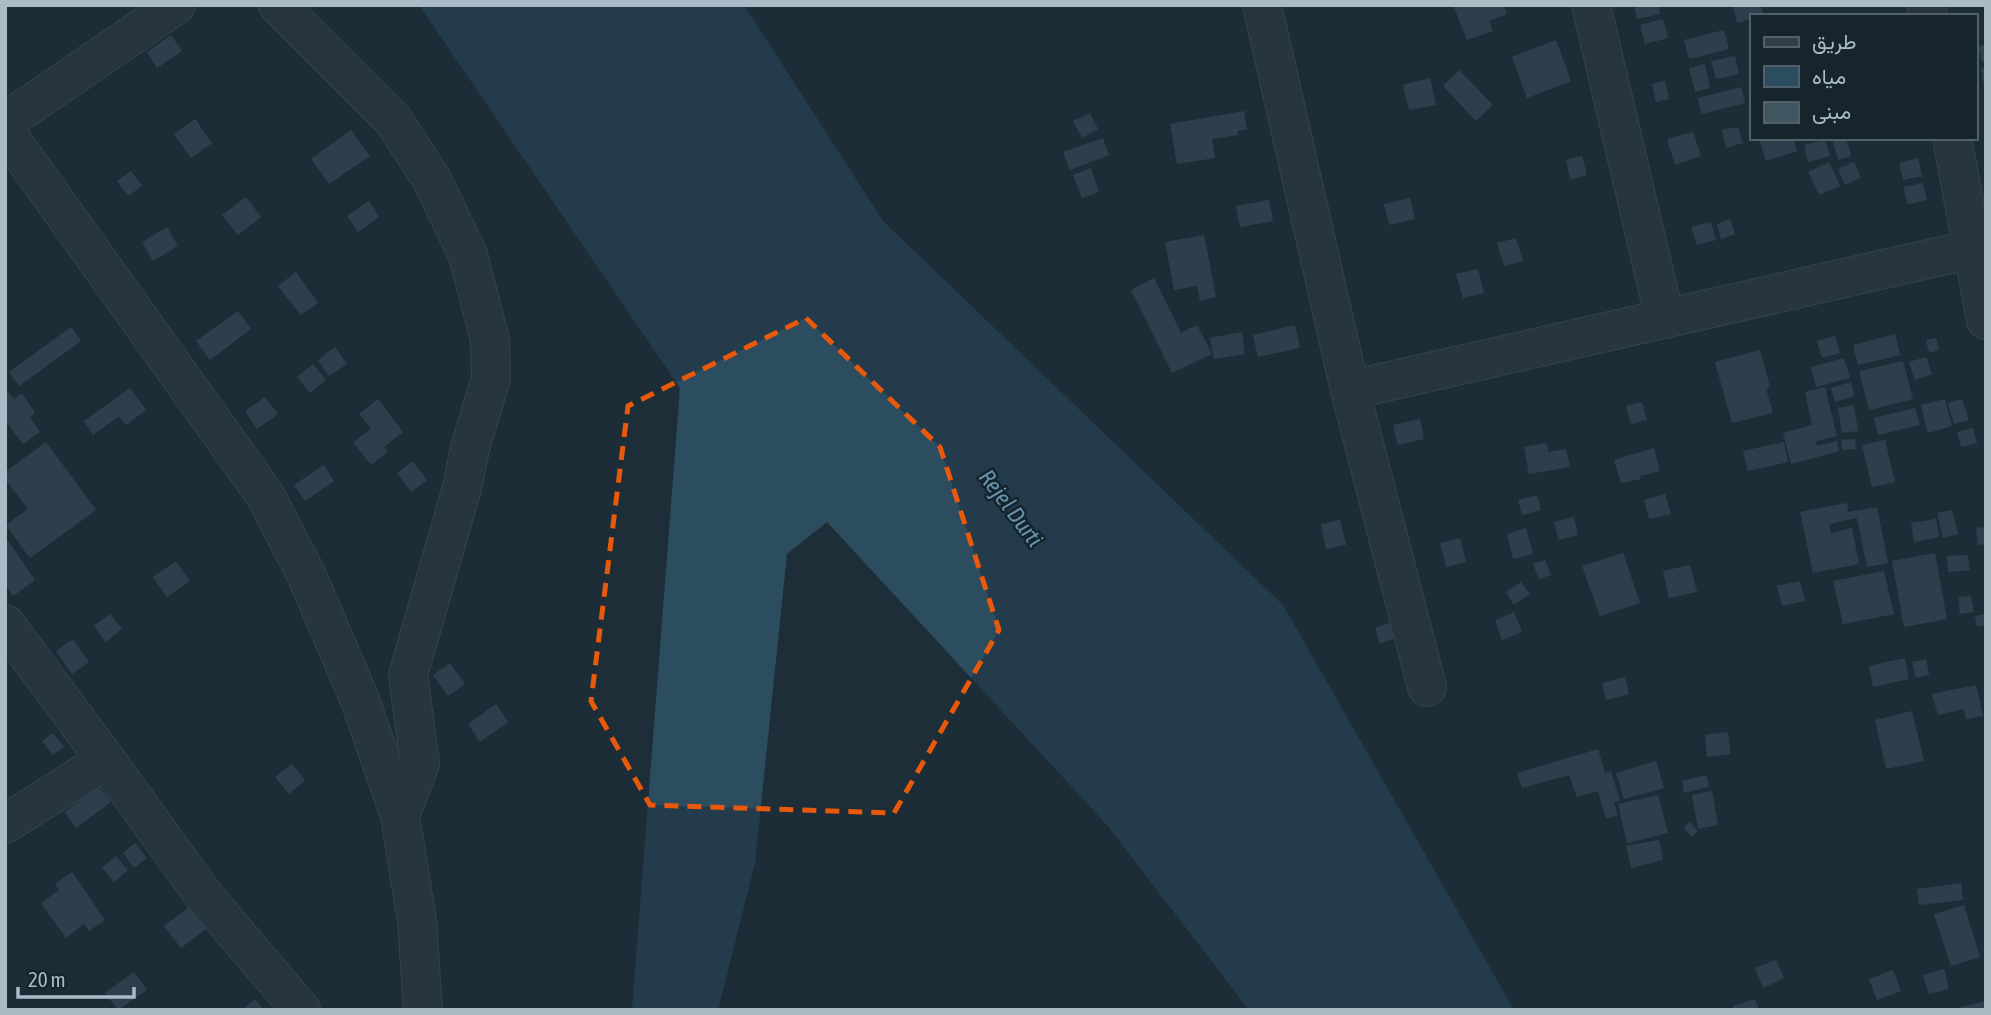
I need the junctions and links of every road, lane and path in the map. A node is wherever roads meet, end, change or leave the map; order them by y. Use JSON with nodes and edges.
{"nodes":[{"id":1,"x":176,"y":5,"type":"edge"},
{"id":2,"x":278,"y":5,"type":"edge"},
{"id":3,"x":1262,"y":5,"type":"edge"},
{"id":4,"x":1591,"y":5,"type":"edge"},
{"id":5,"x":5,"y":122,"type":"edge"},
{"id":6,"x":5,"y":131,"type":"edge"},
{"id":7,"x":1953,"y":140,"type":"edge"},
{"id":8,"x":1980,"y":247,"type":"edge"},
{"id":9,"x":1665,"y":319,"type":"junction"},
{"id":10,"x":1986,"y":320,"type":"edge"},
{"id":11,"x":1350,"y":390,"type":"junction"},
{"id":12,"x":5,"y":624,"type":"edge"},
{"id":13,"x":1427,"y":687,"type":"dead end"},
{"id":14,"x":106,"y":760,"type":"junction"},
{"id":15,"x":400,"y":816,"type":"junction"},
{"id":16,"x":5,"y":824,"type":"edge"},
{"id":17,"x":301,"y":1010,"type":"edge"},
{"id":18,"x":423,"y":1010,"type":"edge"}],
"edges":[{"from":1,"to":5,"type":"street"},
{"from":2,"to":15,"type":"street"},
{"from":3,"to":11,"type":"street"},
{"from":4,"to":9,"type":"street"},
{"from":6,"to":15,"type":"street"},
{"from":7,"to":8,"type":"street"},
{"from":8,"to":9,"type":"street"},
{"from":8,"to":10,"type":"street"},
{"from":9,"to":11,"type":"street"},
{"from":11,"to":13,"type":"street"},
{"from":12,"to":14,"type":"street"},
{"from":14,"to":16,"type":"street"},
{"from":14,"to":17,"type":"street"},
{"from":15,"to":18,"type":"street"}]}
